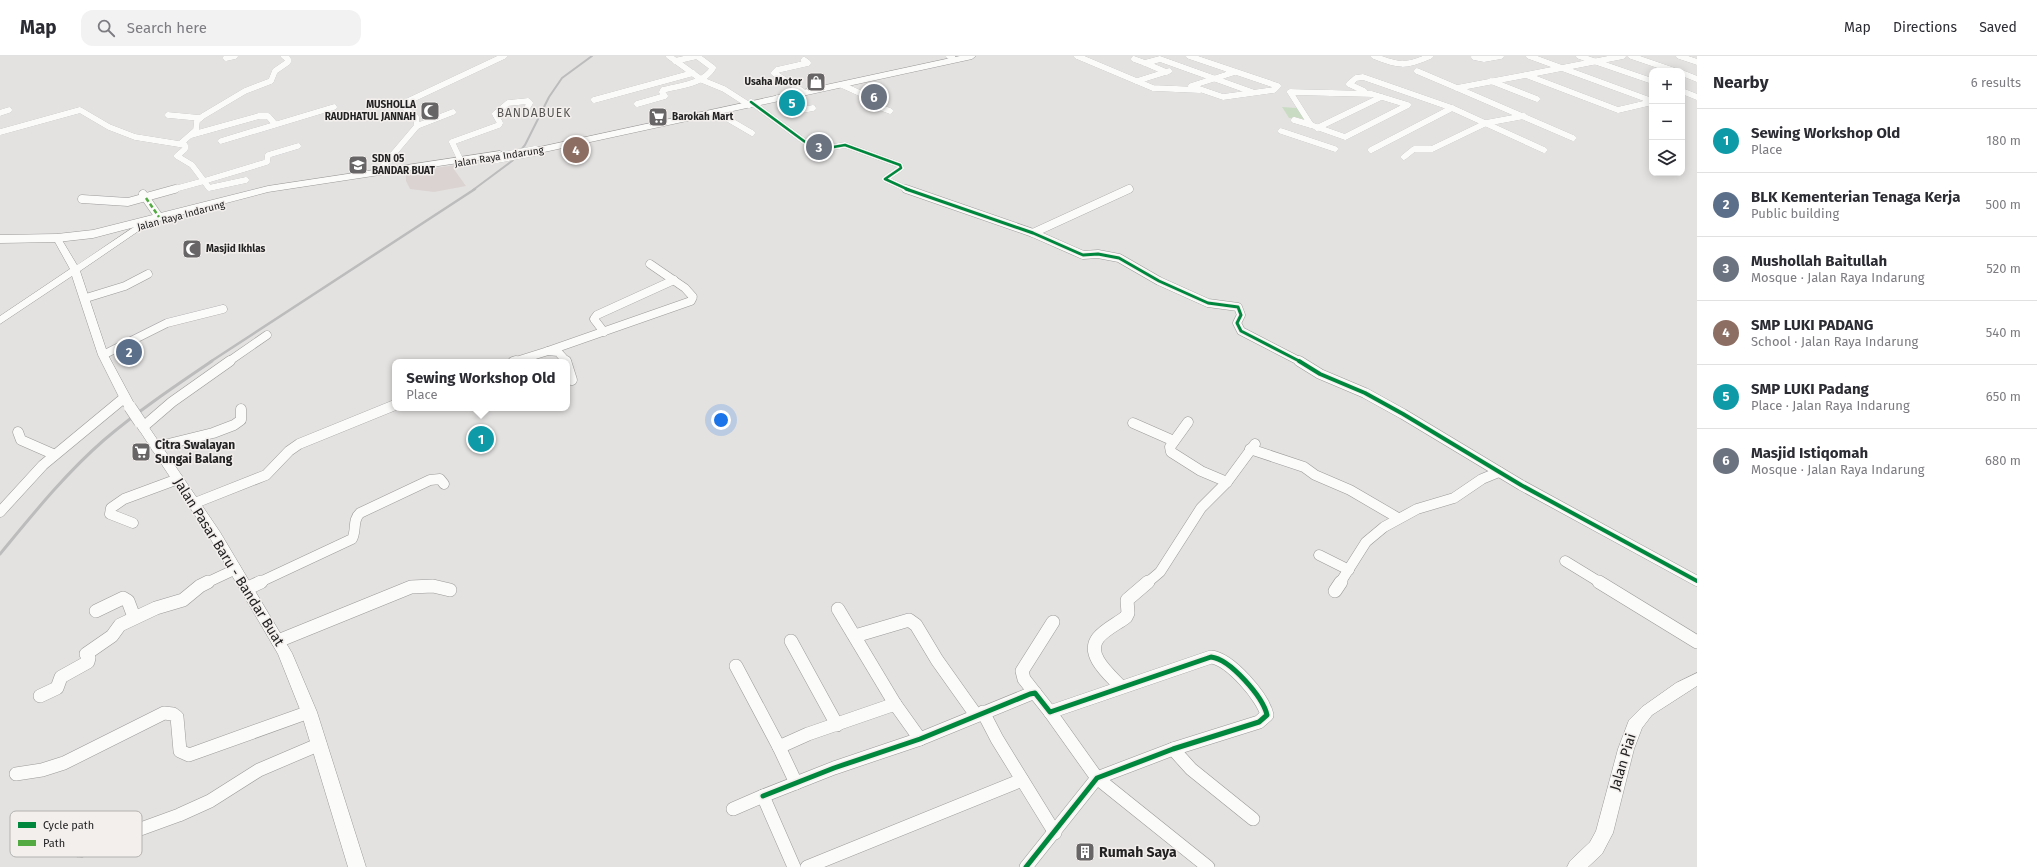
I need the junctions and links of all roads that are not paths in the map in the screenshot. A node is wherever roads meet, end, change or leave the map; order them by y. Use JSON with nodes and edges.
{"nodes":[{"id":1,"x":235,"y":56,"type":"edge"},
{"id":2,"x":284,"y":56,"type":"edge"},
{"id":3,"x":504,"y":56,"type":"edge"},
{"id":4,"x":669,"y":56,"type":"edge"},
{"id":5,"x":697,"y":56,"type":"edge"},
{"id":6,"x":972,"y":56,"type":"edge"},
{"id":7,"x":1077,"y":56,"type":"edge"},
{"id":8,"x":1085,"y":56,"type":"edge"},
{"id":9,"x":1171,"y":56,"type":"edge"},
{"id":10,"x":1189,"y":56,"type":"edge"},
{"id":11,"x":1374,"y":56,"type":"edge"},
{"id":12,"x":1430,"y":56,"type":"edge"},
{"id":13,"x":1474,"y":56,"type":"edge"},
{"id":14,"x":1500,"y":56,"type":"edge"},
{"id":15,"x":1530,"y":56,"type":"edge"},
{"id":16,"x":1579,"y":56,"type":"edge"},
{"id":17,"x":1623,"y":56,"type":"edge"},
{"id":18,"x":1631,"y":56,"type":"edge"},
{"id":19,"x":1678,"y":56,"type":"edge"},
{"id":20,"x":226,"y":58,"type":"dead end"},
{"id":21,"x":950,"y":58,"type":"edge"},
{"id":22,"x":1134,"y":59,"type":"dead end"},
{"id":23,"x":804,"y":60,"type":"dead end"},
{"id":24,"x":1160,"y":60,"type":"junction"},
{"id":25,"x":675,"y":61,"type":"junction"},
{"id":26,"x":1595,"y":61,"type":"junction"},
{"id":27,"x":1697,"y":62,"type":"edge"},
{"id":28,"x":1145,"y":64,"type":"junction"},
{"id":29,"x":1182,"y":67,"type":"junction"},
{"id":30,"x":1561,"y":68,"type":"junction"},
{"id":31,"x":1666,"y":68,"type":"edge"},
{"id":32,"x":1417,"y":71,"type":"dead end"},
{"id":33,"x":1166,"y":72,"type":"junction"},
{"id":34,"x":1235,"y":72,"type":"junction"},
{"id":35,"x":693,"y":74,"type":"junction"},
{"id":36,"x":1685,"y":74,"type":"edge"},
{"id":37,"x":1526,"y":75,"type":"junction"},
{"id":38,"x":1213,"y":78,"type":"junction"},
{"id":39,"x":1697,"y":78,"type":"edge"},
{"id":40,"x":702,"y":80,"type":"junction"},
{"id":41,"x":1139,"y":80,"type":"junction"},
{"id":42,"x":1649,"y":80,"type":"edge"},
{"id":43,"x":1491,"y":81,"type":"junction"},
{"id":44,"x":836,"y":85,"type":"junction"},
{"id":45,"x":1191,"y":86,"type":"junction"},
{"id":46,"x":1276,"y":88,"type":"junction"},
{"id":47,"x":1457,"y":88,"type":"junction"},
{"id":48,"x":1178,"y":90,"type":"junction"},
{"id":49,"x":802,"y":91,"type":"junction"},
{"id":50,"x":1203,"y":91,"type":"junction"},
{"id":51,"x":1290,"y":92,"type":"junction"},
{"id":52,"x":1255,"y":93,"type":"junction"},
{"id":53,"x":1694,"y":93,"type":"edge"},
{"id":54,"x":1372,"y":94,"type":"junction"},
{"id":55,"x":1697,"y":96,"type":"edge"},
{"id":56,"x":1381,"y":97,"type":"junction"},
{"id":57,"x":778,"y":98,"type":"junction"},
{"id":58,"x":1425,"y":98,"type":"junction"},
{"id":59,"x":1537,"y":99,"type":"dead end"},
{"id":60,"x":594,"y":100,"type":"dead end"},
{"id":61,"x":1649,"y":100,"type":"edge"},
{"id":62,"x":1649,"y":102,"type":"edge"},
{"id":63,"x":637,"y":104,"type":"dead end"},
{"id":64,"x":747,"y":104,"type":"junction"},
{"id":65,"x":1408,"y":106,"type":"junction"},
{"id":66,"x":334,"y":107,"type":"dead end"},
{"id":67,"x":527,"y":108,"type":"dead end"},
{"id":68,"x":814,"y":108,"type":"dead end"},
{"id":69,"x":1452,"y":108,"type":"junction"},
{"id":70,"x":9,"y":110,"type":"dead end"},
{"id":71,"x":1618,"y":110,"type":"junction"},
{"id":72,"x":454,"y":112,"type":"dead end"},
{"id":73,"x":716,"y":112,"type":"junction"},
{"id":74,"x":890,"y":112,"type":"dead end"},
{"id":75,"x":0,"y":113,"type":"edge"},
{"id":76,"x":1609,"y":113,"type":"dead end"},
{"id":77,"x":168,"y":115,"type":"dead end"},
{"id":78,"x":1524,"y":116,"type":"junction"},
{"id":79,"x":200,"y":118,"type":"junction"},
{"id":80,"x":1294,"y":120,"type":"dead end"},
{"id":81,"x":1486,"y":123,"type":"junction"},
{"id":82,"x":275,"y":124,"type":"junction"},
{"id":83,"x":417,"y":126,"type":"junction"},
{"id":84,"x":641,"y":127,"type":"junction"},
{"id":85,"x":1314,"y":127,"type":"junction"},
{"id":86,"x":1281,"y":131,"type":"dead end"},
{"id":87,"x":0,"y":132,"type":"edge"},
{"id":88,"x":752,"y":133,"type":"dead end"},
{"id":89,"x":189,"y":135,"type":"junction"},
{"id":90,"x":1345,"y":137,"type":"junction"},
{"id":91,"x":1573,"y":138,"type":"dead end"},
{"id":92,"x":221,"y":141,"type":"dead end"},
{"id":93,"x":180,"y":144,"type":"junction"},
{"id":94,"x":298,"y":146,"type":"dead end"},
{"id":95,"x":1325,"y":147,"type":"junction"},
{"id":96,"x":1335,"y":149,"type":"dead end"},
{"id":97,"x":1371,"y":150,"type":"dead end"},
{"id":98,"x":1544,"y":150,"type":"dead end"},
{"id":99,"x":1404,"y":157,"type":"dead end"},
{"id":100,"x":467,"y":160,"type":"junction"},
{"id":101,"x":378,"y":172,"type":"junction"},
{"id":102,"x":246,"y":180,"type":"dead end"},
{"id":103,"x":204,"y":181,"type":"junction"},
{"id":104,"x":1129,"y":189,"type":"dead end"},
{"id":105,"x":145,"y":196,"type":"junction"},
{"id":106,"x":82,"y":199,"type":"dead end"},
{"id":107,"x":160,"y":217,"type":"junction"},
{"id":108,"x":137,"y":228,"type":"junction"},
{"id":109,"x":1033,"y":233,"type":"junction"},
{"id":110,"x":0,"y":239,"type":"edge"},
{"id":111,"x":59,"y":242,"type":"junction"},
{"id":112,"x":0,"y":244,"type":"edge"},
{"id":113,"x":650,"y":264,"type":"dead end"},
{"id":114,"x":76,"y":270,"type":"junction"},
{"id":115,"x":148,"y":274,"type":"dead end"},
{"id":116,"x":674,"y":280,"type":"junction"},
{"id":117,"x":86,"y":298,"type":"junction"},
{"id":118,"x":223,"y":309,"type":"dead end"},
{"id":119,"x":2,"y":318,"type":"edge"},
{"id":120,"x":604,"y":332,"type":"junction"},
{"id":121,"x":267,"y":335,"type":"dead end"},
{"id":122,"x":548,"y":351,"type":"junction"},
{"id":123,"x":103,"y":355,"type":"junction"},
{"id":124,"x":523,"y":359,"type":"edge"},
{"id":125,"x":565,"y":359,"type":"edge"},
{"id":126,"x":570,"y":374,"type":"edge"},
{"id":127,"x":572,"y":380,"type":"dead end"},
{"id":128,"x":127,"y":403,"type":"junction"},
{"id":129,"x":392,"y":406,"type":"edge"},
{"id":130,"x":241,"y":409,"type":"dead end"},
{"id":131,"x":1188,"y":422,"type":"dead end"},
{"id":132,"x":1133,"y":423,"type":"dead end"},
{"id":133,"x":141,"y":425,"type":"junction"},
{"id":134,"x":18,"y":432,"type":"dead end"},
{"id":135,"x":1174,"y":441,"type":"junction"},
{"id":136,"x":156,"y":447,"type":"junction"},
{"id":137,"x":53,"y":454,"type":"junction"},
{"id":138,"x":1499,"y":472,"type":"junction"},
{"id":139,"x":178,"y":479,"type":"junction"},
{"id":140,"x":1227,"y":482,"type":"junction"},
{"id":141,"x":444,"y":484,"type":"dead end"},
{"id":142,"x":5,"y":499,"type":"edge"},
{"id":143,"x":195,"y":502,"type":"junction"},
{"id":144,"x":0,"y":512,"type":"edge"},
{"id":145,"x":1398,"y":518,"type":"junction"},
{"id":146,"x":133,"y":523,"type":"dead end"},
{"id":147,"x":1319,"y":555,"type":"dead end"},
{"id":148,"x":1565,"y":561,"type":"dead end"},
{"id":149,"x":236,"y":569,"type":"junction"},
{"id":150,"x":1349,"y":570,"type":"junction"},
{"id":151,"x":1697,"y":581,"type":"edge"},
{"id":152,"x":248,"y":588,"type":"junction"},
{"id":153,"x":450,"y":590,"type":"dead end"},
{"id":154,"x":1335,"y":591,"type":"dead end"},
{"id":155,"x":838,"y":609,"type":"dead end"},
{"id":156,"x":96,"y":611,"type":"dead end"},
{"id":157,"x":134,"y":617,"type":"junction"},
{"id":158,"x":1053,"y":622,"type":"dead end"},
{"id":159,"x":855,"y":636,"type":"junction"},
{"id":160,"x":278,"y":641,"type":"junction"},
{"id":161,"x":791,"y":641,"type":"dead end"},
{"id":162,"x":1697,"y":642,"type":"edge"},
{"id":163,"x":736,"y":666,"type":"dead end"},
{"id":164,"x":1697,"y":679,"type":"edge"},
{"id":165,"x":1121,"y":687,"type":"junction"},
{"id":166,"x":1035,"y":693,"type":"junction"},
{"id":167,"x":40,"y":696,"type":"dead end"},
{"id":168,"x":895,"y":704,"type":"junction"},
{"id":169,"x":309,"y":712,"type":"junction"},
{"id":170,"x":1050,"y":712,"type":"junction"},
{"id":171,"x":979,"y":713,"type":"junction"},
{"id":172,"x":837,"y":725,"type":"junction"},
{"id":173,"x":920,"y":739,"type":"junction"},
{"id":174,"x":320,"y":744,"type":"junction"},
{"id":175,"x":779,"y":747,"type":"junction"},
{"id":176,"x":1173,"y":749,"type":"junction"},
{"id":177,"x":16,"y":774,"type":"dead end"},
{"id":178,"x":1097,"y":778,"type":"junction"},
{"id":179,"x":1022,"y":780,"type":"junction"},
{"id":180,"x":796,"y":782,"type":"junction"},
{"id":181,"x":763,"y":796,"type":"junction"},
{"id":182,"x":733,"y":809,"type":"dead end"},
{"id":183,"x":1253,"y":819,"type":"dead end"},
{"id":184,"x":142,"y":829,"type":"edge"},
{"id":185,"x":1055,"y":833,"type":"junction"},
{"id":186,"x":357,"y":867,"type":"edge"},
{"id":187,"x":794,"y":867,"type":"edge"},
{"id":188,"x":807,"y":867,"type":"edge"},
{"id":189,"x":1026,"y":867,"type":"edge"},
{"id":190,"x":1208,"y":867,"type":"edge"},
{"id":191,"x":1576,"y":867,"type":"edge"}],
"edges":[{"from":1,"to":20,"type":"street"},
{"from":2,"to":79,"type":"street"},
{"from":3,"to":83,"type":"street"},
{"from":4,"to":25,"type":"street"},
{"from":5,"to":25,"type":"street"},
{"from":5,"to":40,"type":"street"},
{"from":6,"to":21,"type":"highway","name":"Jalan Raya Indarung"},
{"from":7,"to":41,"type":"street"},
{"from":8,"to":41,"type":"street"},
{"from":9,"to":24,"type":"street"},
{"from":10,"to":34,"type":"street"},
{"from":11,"to":12,"type":"street"},
{"from":13,"to":14,"type":"street"},
{"from":15,"to":30,"type":"street"},
{"from":16,"to":26,"type":"street"},
{"from":17,"to":26,"type":"street"},
{"from":18,"to":31,"type":"street"},
{"from":19,"to":27,"type":"street"},
{"from":21,"to":44,"type":"highway","name":"Jalan Raya Indarung"},
{"from":22,"to":28,"type":"street"},
{"from":23,"to":49,"type":"street"},
{"from":24,"to":28,"type":"street"},
{"from":24,"to":29,"type":"street"},
{"from":25,"to":35,"type":"street"},
{"from":26,"to":30,"type":"street"},
{"from":26,"to":42,"type":"street"},
{"from":28,"to":33,"type":"street"},
{"from":29,"to":33,"type":"street"},
{"from":29,"to":38,"type":"street"},
{"from":30,"to":37,"type":"street"},
{"from":30,"to":61,"type":"street"},
{"from":32,"to":47,"type":"street"},
{"from":33,"to":41,"type":"street"},
{"from":34,"to":38,"type":"street"},
{"from":34,"to":46,"type":"street"},
{"from":35,"to":40,"type":"street"},
{"from":35,"to":60,"type":"street"},
{"from":36,"to":39,"type":"street"},
{"from":37,"to":43,"type":"street"},
{"from":37,"to":71,"type":"street"},
{"from":38,"to":45,"type":"street"},
{"from":38,"to":52,"type":"street"},
{"from":40,"to":63,"type":"street"},
{"from":40,"to":64,"type":"street"},
{"from":41,"to":48,"type":"street"},
{"from":43,"to":47,"type":"street"},
{"from":43,"to":59,"type":"street"},
{"from":44,"to":49,"type":"highway","name":"Jalan Raya Indarung"},
{"from":44,"to":57,"type":"highway","name":"Jalan Raya Indarung"},
{"from":44,"to":74,"type":"street"},
{"from":45,"to":48,"type":"street"},
{"from":45,"to":50,"type":"street"},
{"from":46,"to":51,"type":"street"},
{"from":46,"to":52,"type":"street"},
{"from":47,"to":78,"type":"street"},
{"from":48,"to":50,"type":"street"},
{"from":49,"to":64,"type":"highway","name":"Jalan Raya Indarung"},
{"from":50,"to":52,"type":"street"},
{"from":51,"to":54,"type":"street"},
{"from":51,"to":85,"type":"street"},
{"from":53,"to":55,"type":"street"},
{"from":54,"to":56,"type":"street"},
{"from":54,"to":58,"type":"street"},
{"from":56,"to":65,"type":"street"},
{"from":56,"to":85,"type":"street"},
{"from":57,"to":64,"type":"highway","name":"Jalan Raya Indarung"},
{"from":57,"to":68,"type":"street"},
{"from":58,"to":65,"type":"street"},
{"from":58,"to":69,"type":"street"},
{"from":62,"to":71,"type":"street"},
{"from":64,"to":73,"type":"highway","name":"Jalan Raya Indarung"},
{"from":64,"to":84,"type":"highway","name":"Jalan Raya Indarung"},
{"from":64,"to":109,"type":"street"},
{"from":65,"to":90,"type":"street"},
{"from":66,"to":82,"type":"street"},
{"from":67,"to":100,"type":"street"},
{"from":69,"to":81,"type":"street"},
{"from":69,"to":97,"type":"street"},
{"from":70,"to":75,"type":"street"},
{"from":71,"to":76,"type":"street"},
{"from":72,"to":83,"type":"street"},
{"from":73,"to":84,"type":"highway","name":"Jalan Raya Indarung"},
{"from":73,"to":88,"type":"street"},
{"from":77,"to":79,"type":"street"},
{"from":78,"to":81,"type":"street"},
{"from":78,"to":91,"type":"street"},
{"from":79,"to":89,"type":"street"},
{"from":80,"to":85,"type":"street"},
{"from":81,"to":98,"type":"street"},
{"from":81,"to":99,"type":"street"},
{"from":82,"to":89,"type":"street"},
{"from":82,"to":92,"type":"street"},
{"from":83,"to":101,"type":"street"},
{"from":84,"to":100,"type":"highway","name":"Jalan Raya Indarung","bridge":true},
{"from":85,"to":90,"type":"street"},
{"from":86,"to":95,"type":"street"},
{"from":87,"to":93,"type":"street"},
{"from":89,"to":93,"type":"street"},
{"from":90,"to":95,"type":"street"},
{"from":93,"to":103,"type":"street"},
{"from":94,"to":103,"type":"street"},
{"from":95,"to":96,"type":"street"},
{"from":100,"to":101,"type":"highway","name":"Jalan Raya Indarung"},
{"from":100,"to":108,"type":"highway","name":"Jalan Raya Indarung"},
{"from":101,"to":107,"type":"highway","name":"Jalan Raya Indarung"},
{"from":102,"to":103,"type":"street"},
{"from":103,"to":105,"type":"street"},
{"from":104,"to":109,"type":"street"},
{"from":105,"to":106,"type":"street"},
{"from":105,"to":107,"type":"street"},
{"from":107,"to":110,"type":"highway","name":"Jalan Raya Indarung"},
{"from":108,"to":111,"type":"highway","name":"Jalan Raya Indarung"},
{"from":108,"to":114,"type":"street"},
{"from":109,"to":138,"type":"street"},
{"from":111,"to":112,"type":"highway","name":"Jalan Raya Indarung"},
{"from":111,"to":114,"type":"street","name":"Jalan Pasar Baru - Bandar Buat"},
{"from":113,"to":116,"type":"street"},
{"from":114,"to":117,"type":"street","name":"Jalan Pasar Baru - Bandar Buat"},
{"from":114,"to":119,"type":"street"},
{"from":115,"to":117,"type":"street"},
{"from":116,"to":120,"type":"street"},
{"from":116,"to":120,"type":"street"},
{"from":117,"to":123,"type":"street","name":"Jalan Pasar Baru - Bandar Buat"},
{"from":118,"to":123,"type":"street"},
{"from":120,"to":122,"type":"street"},
{"from":121,"to":133,"type":"street"},
{"from":122,"to":124,"type":"street"},
{"from":122,"to":125,"type":"street"},
{"from":123,"to":128,"type":"street","name":"Jalan Pasar Baru - Bandar Buat"},
{"from":126,"to":127,"type":"street"},
{"from":128,"to":133,"type":"street","name":"Jalan Pasar Baru - Bandar Buat","bridge":true},
{"from":128,"to":137,"type":"street"},
{"from":129,"to":143,"type":"street"},
{"from":130,"to":136,"type":"street"},
{"from":131,"to":135,"type":"street"},
{"from":132,"to":135,"type":"street"},
{"from":133,"to":136,"type":"street","name":"Jalan Pasar Baru - Bandar Buat"},
{"from":134,"to":137,"type":"street"},
{"from":135,"to":140,"type":"street"},
{"from":136,"to":139,"type":"street","name":"Jalan Pasar Baru - Bandar Buat"},
{"from":137,"to":142,"type":"street"},
{"from":138,"to":145,"type":"street"},
{"from":138,"to":151,"type":"street"},
{"from":139,"to":143,"type":"street","name":"Jalan Pasar Baru - Bandar Buat"},
{"from":139,"to":146,"type":"street"},
{"from":140,"to":145,"type":"street"},
{"from":140,"to":165,"type":"street"},
{"from":141,"to":152,"type":"street"},
{"from":142,"to":144,"type":"street"},
{"from":143,"to":149,"type":"street","name":"Jalan Pasar Baru - Bandar Buat"},
{"from":145,"to":150,"type":"street"},
{"from":147,"to":150,"type":"street"},
{"from":148,"to":162,"type":"street"},
{"from":149,"to":152,"type":"street","name":"Jalan Pasar Baru - Bandar Buat"},
{"from":149,"to":157,"type":"street"},
{"from":150,"to":154,"type":"street"},
{"from":152,"to":160,"type":"street","name":"Jalan Pasar Baru - Bandar Buat"},
{"from":153,"to":160,"type":"street"},
{"from":155,"to":159,"type":"street"},
{"from":156,"to":157,"type":"street"},
{"from":157,"to":167,"type":"street"},
{"from":158,"to":166,"type":"street"},
{"from":159,"to":168,"type":"street"},
{"from":159,"to":171,"type":"street"},
{"from":160,"to":169,"type":"street","name":"Jalan Pasar Baru - Bandar Buat"},
{"from":161,"to":172,"type":"street"},
{"from":163,"to":175,"type":"street"},
{"from":164,"to":191,"type":"street","name":"Jalan Piai"},
{"from":165,"to":170,"type":"street"},
{"from":165,"to":176,"type":"street"},
{"from":166,"to":170,"type":"street"},
{"from":166,"to":171,"type":"street"},
{"from":168,"to":172,"type":"street"},
{"from":168,"to":173,"type":"street"},
{"from":169,"to":174,"type":"street","name":"Jalan Pasar Baru - Bandar Buat"},
{"from":169,"to":177,"type":"street"},
{"from":170,"to":178,"type":"street"},
{"from":171,"to":173,"type":"street"},
{"from":171,"to":179,"type":"street"},
{"from":172,"to":175,"type":"street"},
{"from":173,"to":180,"type":"street"},
{"from":174,"to":184,"type":"street"},
{"from":174,"to":186,"type":"street","name":"Jalan Pasar Baru - Bandar Buat"},
{"from":175,"to":180,"type":"street"},
{"from":176,"to":178,"type":"street"},
{"from":176,"to":183,"type":"street"},
{"from":178,"to":185,"type":"street"},
{"from":178,"to":190,"type":"street"},
{"from":179,"to":185,"type":"street"},
{"from":179,"to":188,"type":"street"},
{"from":180,"to":181,"type":"street"},
{"from":181,"to":182,"type":"street"},
{"from":181,"to":187,"type":"street"},
{"from":185,"to":189,"type":"street"}]}
